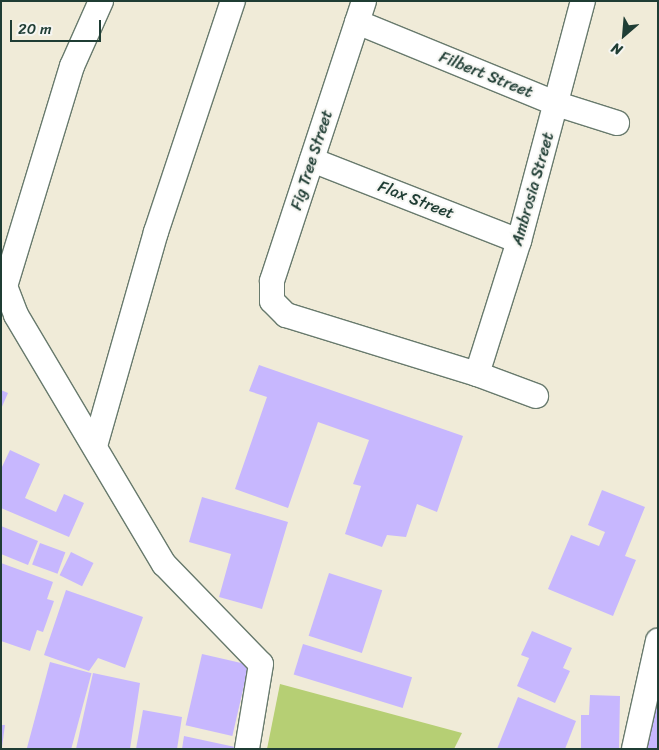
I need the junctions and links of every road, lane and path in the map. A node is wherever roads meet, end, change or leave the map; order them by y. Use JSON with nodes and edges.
{"nodes":[{"id":1,"x":101,"y":1,"type":"edge"},
{"id":2,"x":233,"y":1,"type":"edge"},
{"id":3,"x":583,"y":1,"type":"edge"},
{"id":4,"x":360,"y":12,"type":"edge"},
{"id":5,"x":557,"y":104,"type":"junction"},
{"id":6,"x":618,"y":123,"type":"dead end"},
{"id":7,"x":312,"y":160,"type":"junction"},
{"id":8,"x":519,"y":240,"type":"junction"},
{"id":9,"x":477,"y":374,"type":"junction"},
{"id":10,"x":536,"y":396,"type":"dead end"},
{"id":11,"x":95,"y":446,"type":"junction"},
{"id":12,"x":658,"y":641,"type":"edge"},
{"id":13,"x":247,"y":749,"type":"edge"},
{"id":14,"x":634,"y":749,"type":"edge"}],
"edges":[{"from":1,"to":11,"type":"street"},
{"from":2,"to":11,"type":"street"},
{"from":3,"to":5,"type":"street","name":"Ambrosia Street"},
{"from":4,"to":5,"type":"street","name":"Filbert Street"},
{"from":4,"to":7,"type":"street","name":"Fig Tree Street"},
{"from":5,"to":6,"type":"street","name":"Filbert Street"},
{"from":5,"to":8,"type":"street","name":"Ambrosia Street"},
{"from":7,"to":8,"type":"street","name":"Flax Street"},
{"from":7,"to":9,"type":"street","name":"Fig Tree Street"},
{"from":8,"to":9,"type":"street","name":"Ambrosia Street"},
{"from":9,"to":10,"type":"street"},
{"from":11,"to":13,"type":"street"},
{"from":12,"to":14,"type":"street"}]}
